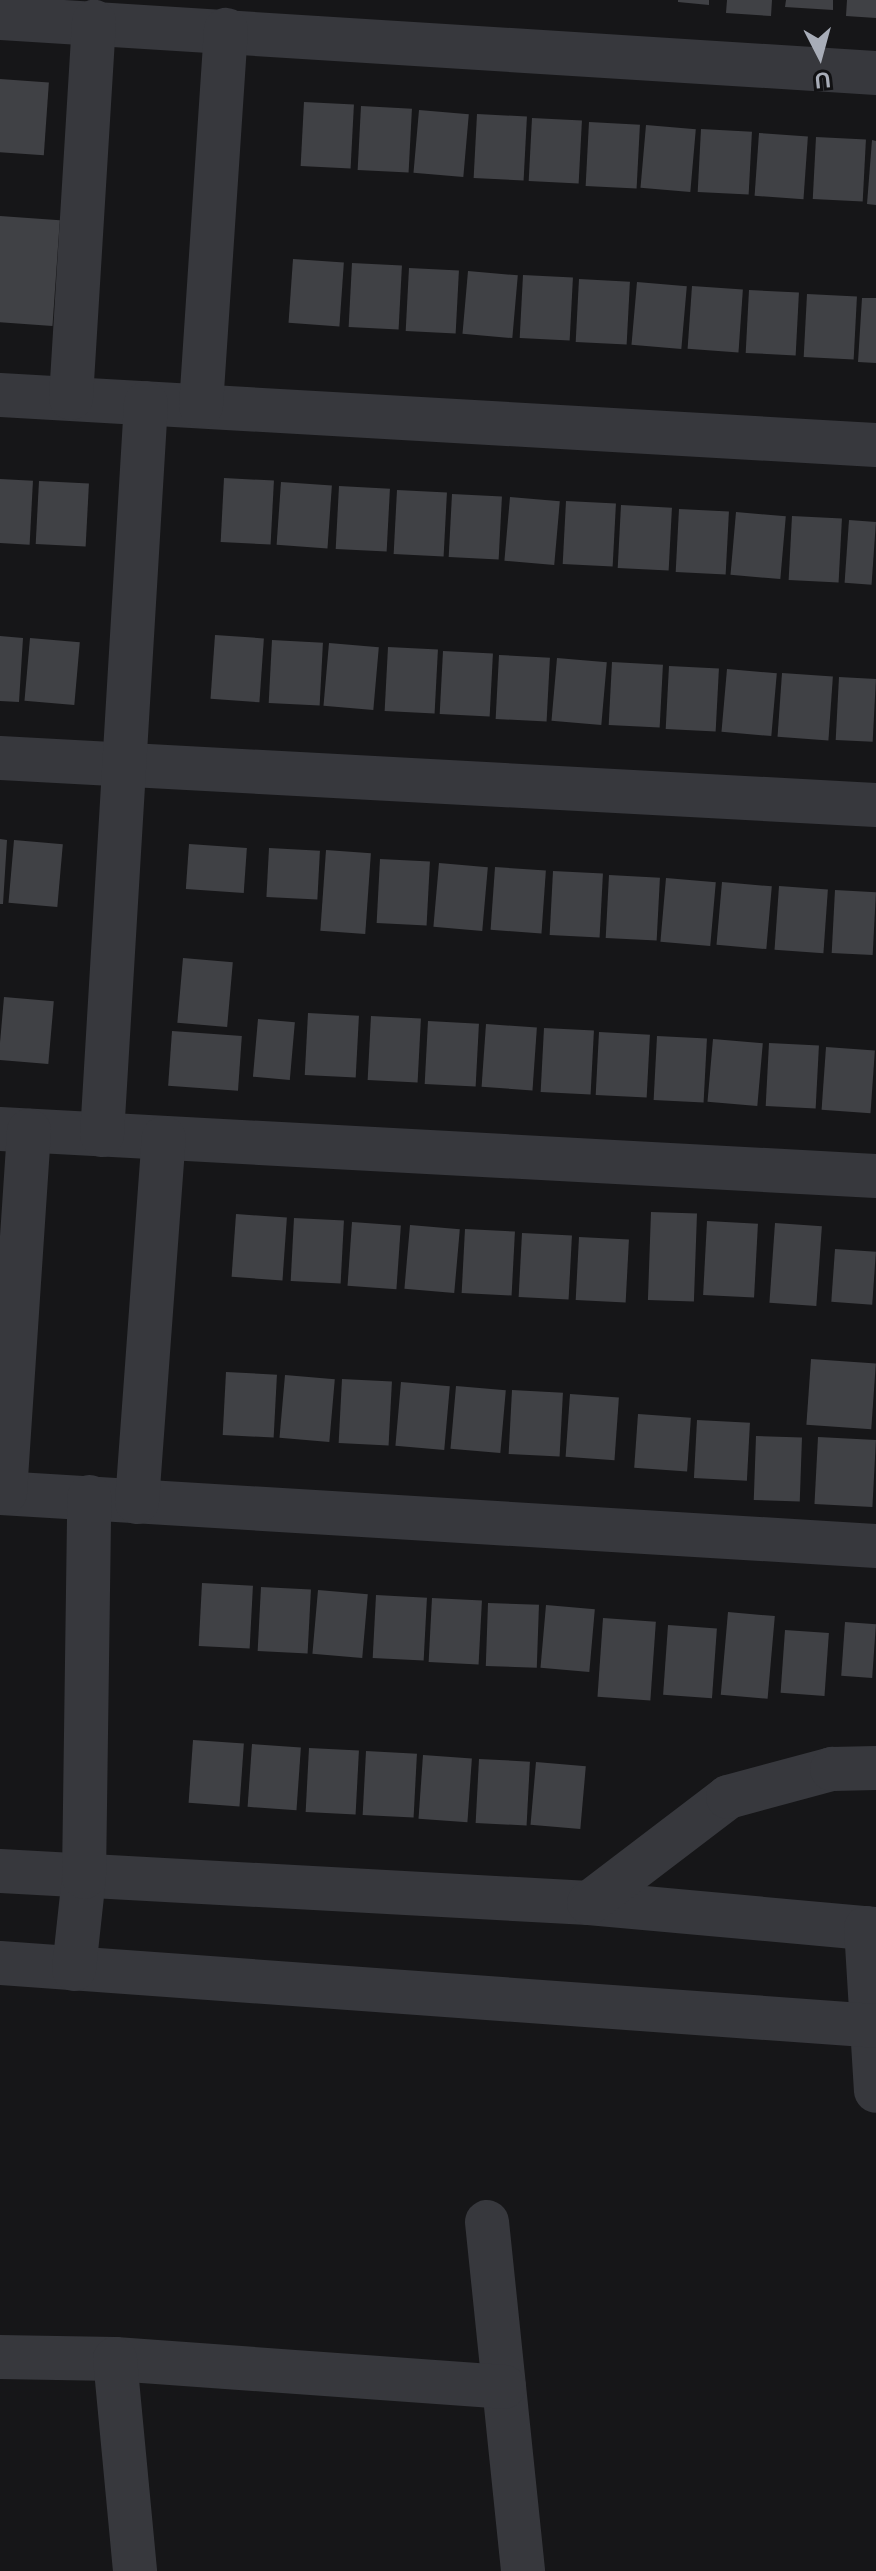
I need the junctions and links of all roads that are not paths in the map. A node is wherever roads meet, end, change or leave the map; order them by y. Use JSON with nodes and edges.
{"nodes":[{"id":1,"x":176,"y":15,"type":"edge"},
{"id":2,"x":0,"y":18,"type":"edge"},
{"id":3,"x":94,"y":22,"type":"junction"},
{"id":4,"x":226,"y":30,"type":"junction"},
{"id":5,"x":876,"y":73,"type":"edge"},
{"id":6,"x":0,"y":395,"type":"edge"},
{"id":7,"x":71,"y":398,"type":"junction"},
{"id":8,"x":146,"y":403,"type":"junction"},
{"id":9,"x":201,"y":406,"type":"junction"},
{"id":10,"x":876,"y":445,"type":"edge"},
{"id":11,"x":0,"y":758,"type":"edge"},
{"id":12,"x":126,"y":764,"type":"junction"},
{"id":13,"x":876,"y":805,"type":"edge"},
{"id":14,"x":14,"y":1130,"type":"edge"},
{"id":15,"x":102,"y":1135,"type":"junction"},
{"id":16,"x":164,"y":1138,"type":"junction"},
{"id":17,"x":876,"y":1176,"type":"edge"},
{"id":18,"x":2,"y":1493,"type":"edge"},
{"id":19,"x":89,"y":1497,"type":"junction"},
{"id":20,"x":137,"y":1502,"type":"junction"},
{"id":21,"x":876,"y":1546,"type":"edge"},
{"id":22,"x":876,"y":1768,"type":"edge"},
{"id":23,"x":0,"y":1871,"type":"edge"},
{"id":24,"x":84,"y":1877,"type":"junction"},
{"id":25,"x":589,"y":1903,"type":"junction"},
{"id":26,"x":871,"y":1928,"type":"edge"},
{"id":27,"x":0,"y":1963,"type":"edge"},
{"id":28,"x":74,"y":1969,"type":"junction"},
{"id":29,"x":873,"y":2026,"type":"edge"},
{"id":30,"x":876,"y":2091,"type":"edge"},
{"id":31,"x":487,"y":2222,"type":"dead end"},
{"id":32,"x":0,"y":2357,"type":"edge"},
{"id":33,"x":115,"y":2359,"type":"junction"},
{"id":34,"x":504,"y":2387,"type":"junction"},
{"id":35,"x":135,"y":2571,"type":"edge"},
{"id":36,"x":523,"y":2571,"type":"edge"}],
"edges":[{"from":1,"to":3,"type":"street"},
{"from":1,"to":4,"type":"street"},
{"from":2,"to":3,"type":"street"},
{"from":3,"to":7,"type":"street"},
{"from":4,"to":5,"type":"street"},
{"from":4,"to":9,"type":"street"},
{"from":6,"to":7,"type":"street"},
{"from":7,"to":8,"type":"street"},
{"from":8,"to":9,"type":"street"},
{"from":8,"to":12,"type":"street"},
{"from":9,"to":10,"type":"street"},
{"from":11,"to":12,"type":"street"},
{"from":12,"to":13,"type":"street"},
{"from":12,"to":15,"type":"street"},
{"from":14,"to":15,"type":"street"},
{"from":14,"to":18,"type":"street"},
{"from":15,"to":16,"type":"street"},
{"from":16,"to":17,"type":"street"},
{"from":16,"to":20,"type":"street"},
{"from":18,"to":19,"type":"street"},
{"from":19,"to":20,"type":"street"},
{"from":19,"to":24,"type":"street"},
{"from":20,"to":21,"type":"street"},
{"from":22,"to":25,"type":"street"},
{"from":23,"to":24,"type":"street"},
{"from":24,"to":25,"type":"street"},
{"from":24,"to":28,"type":"street"},
{"from":25,"to":26,"type":"street"},
{"from":26,"to":29,"type":"street"},
{"from":27,"to":28,"type":"street"},
{"from":28,"to":29,"type":"street"},
{"from":29,"to":30,"type":"street"},
{"from":31,"to":34,"type":"street"},
{"from":32,"to":33,"type":"street"},
{"from":33,"to":34,"type":"street"},
{"from":33,"to":35,"type":"street"},
{"from":34,"to":36,"type":"street"}]}
